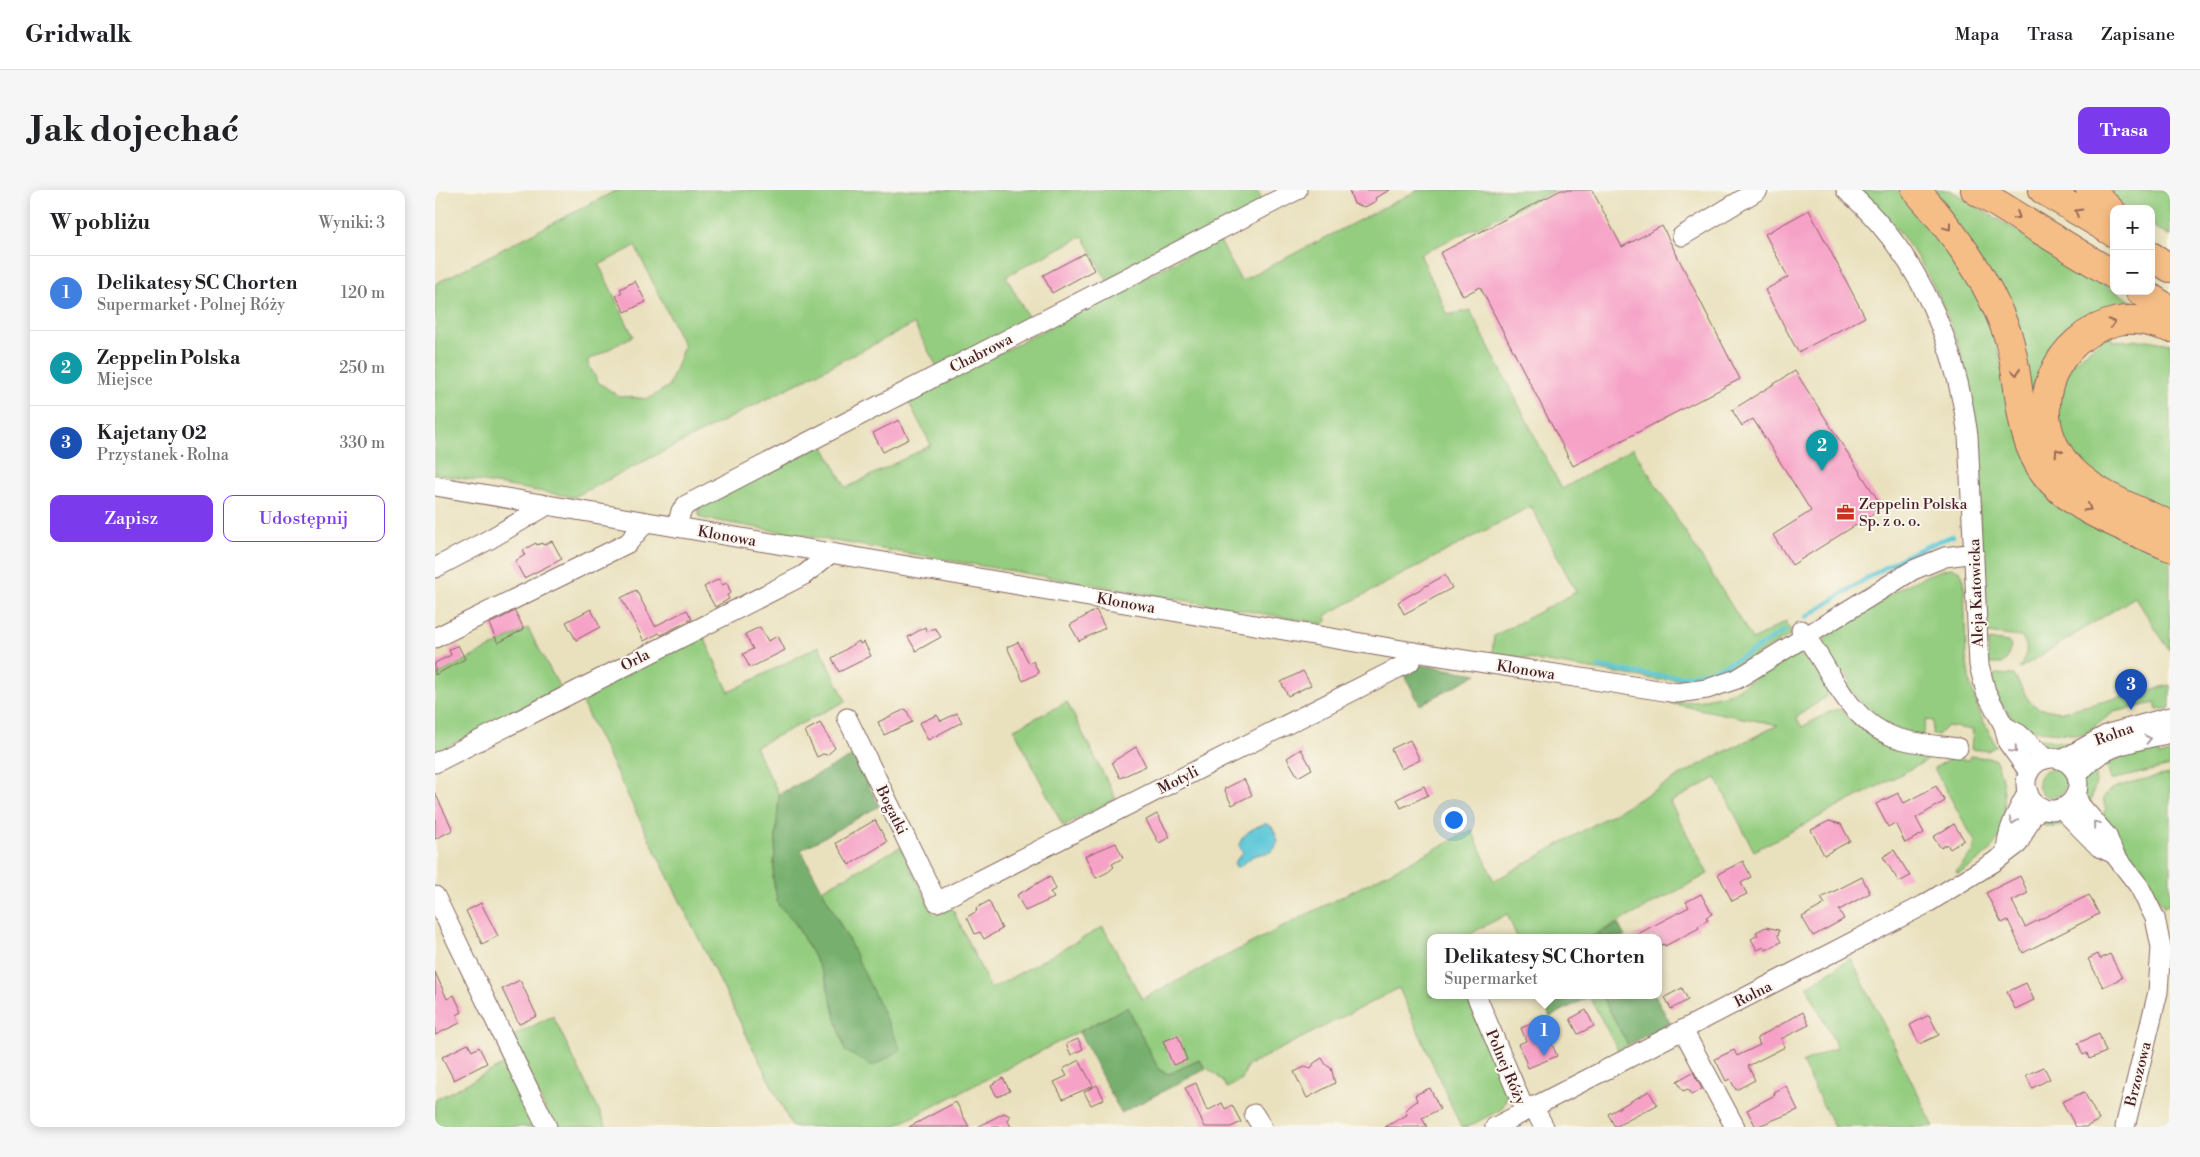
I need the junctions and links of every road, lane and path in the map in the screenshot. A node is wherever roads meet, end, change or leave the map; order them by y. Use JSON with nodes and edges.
{"nodes":[{"id":1,"x":1297,"y":190,"type":"edge"},
{"id":2,"x":1758,"y":190,"type":"edge"},
{"id":3,"x":1846,"y":190,"type":"edge"},
{"id":4,"x":1916,"y":190,"type":"edge"},
{"id":5,"x":1975,"y":190,"type":"edge"},
{"id":6,"x":2043,"y":190,"type":"edge"},
{"id":7,"x":2090,"y":190,"type":"edge"},
{"id":8,"x":2110,"y":210,"type":"edge"},
{"id":9,"x":2110,"y":232,"type":"edge"},
{"id":10,"x":1681,"y":236,"type":"dead end"},
{"id":11,"x":2110,"y":273,"type":"edge"},
{"id":12,"x":2146,"y":295,"type":"edge"},
{"id":13,"x":2170,"y":310,"type":"edge"},
{"id":14,"x":2170,"y":328,"type":"edge"},
{"id":15,"x":435,"y":486,"type":"edge"},
{"id":16,"x":546,"y":506,"type":"junction"},
{"id":17,"x":646,"y":522,"type":"junction"},
{"id":18,"x":2170,"y":525,"type":"edge"},
{"id":19,"x":677,"y":527,"type":"junction"},
{"id":20,"x":2170,"y":547,"type":"edge"},
{"id":21,"x":831,"y":553,"type":"junction"},
{"id":22,"x":1974,"y":553,"type":"junction"},
{"id":23,"x":435,"y":568,"type":"edge"},
{"id":24,"x":1803,"y":634,"type":"junction"},
{"id":25,"x":435,"y":638,"type":"edge"},
{"id":26,"x":1414,"y":652,"type":"junction"},
{"id":27,"x":2170,"y":717,"type":"edge"},
{"id":28,"x":847,"y":718,"type":"dead end"},
{"id":29,"x":2004,"y":726,"type":"junction"},
{"id":30,"x":2170,"y":734,"type":"edge"},
{"id":31,"x":1958,"y":748,"type":"dead end"},
{"id":32,"x":2054,"y":759,"type":"junction"},
{"id":33,"x":435,"y":763,"type":"edge"},
{"id":34,"x":2029,"y":772,"type":"junction"},
{"id":35,"x":2076,"y":786,"type":"junction"},
{"id":36,"x":2028,"y":792,"type":"junction"},
{"id":37,"x":2041,"y":807,"type":"junction"},
{"id":38,"x":2061,"y":808,"type":"junction"},
{"id":39,"x":2006,"y":852,"type":"junction"},
{"id":40,"x":2114,"y":854,"type":"junction"},
{"id":41,"x":435,"y":896,"type":"edge"},
{"id":42,"x":937,"y":902,"type":"joint"},
{"id":43,"x":2162,"y":915,"type":"edge"},
{"id":44,"x":1478,"y":999,"type":"edge"},
{"id":45,"x":1683,"y":1030,"type":"junction"},
{"id":46,"x":1529,"y":1108,"type":"junction"},
{"id":47,"x":547,"y":1127,"type":"edge"},
{"id":48,"x":1495,"y":1127,"type":"edge"},
{"id":49,"x":1544,"y":1127,"type":"edge"},
{"id":50,"x":1735,"y":1127,"type":"edge"},
{"id":51,"x":2125,"y":1127,"type":"edge"}],
"edges":[{"from":1,"to":19,"type":"street","name":"Chabrowa"},
{"from":2,"to":10,"type":"street"},
{"from":3,"to":22,"type":"street","name":"Aleja Katowicka"},
{"from":4,"to":20,"type":"highway","one_way":true},
{"from":5,"to":11,"type":"highway","one_way":true},
{"from":9,"to":6,"type":"highway","one_way":true},
{"from":7,"to":8,"type":"highway"},
{"from":12,"to":13,"type":"highway"},
{"from":18,"to":14,"type":"highway","one_way":true},
{"from":15,"to":16,"type":"street","name":"Klonowa"},
{"from":16,"to":17,"type":"street","name":"Klonowa"},
{"from":16,"to":23,"type":"street"},
{"from":17,"to":19,"type":"street","name":"Klonowa"},
{"from":17,"to":25,"type":"street"},
{"from":19,"to":21,"type":"street","name":"Klonowa"},
{"from":21,"to":26,"type":"street","name":"Klonowa"},
{"from":21,"to":33,"type":"street","name":"Orla"},
{"from":22,"to":24,"type":"street","name":"Klonowa"},
{"from":22,"to":29,"type":"street","name":"Aleja Katowicka"},
{"from":24,"to":26,"type":"street","name":"Klonowa"},
{"from":24,"to":31,"type":"street"},
{"from":26,"to":42,"type":"street","name":"Motyli"},
{"from":27,"to":32,"type":"street","name":"Rolna"},
{"from":28,"to":42,"type":"street","name":"Bogatki"},
{"from":29,"to":32,"type":"street","name":"Aleja Katowicka"},
{"from":29,"to":34,"type":"street","name":"Aleja Katowicka","one_way":true},
{"from":35,"to":30,"type":"street","name":"Rolna","one_way":true},
{"from":32,"to":34,"type":"street","name":"Rolna"},
{"from":32,"to":35,"type":"street"},
{"from":34,"to":36,"type":"street"},
{"from":35,"to":38,"type":"street","name":"Rolna"},
{"from":40,"to":35,"type":"street","name":"Brzozowa","one_way":true},
{"from":36,"to":37,"type":"street"},
{"from":36,"to":39,"type":"street","one_way":true},
{"from":37,"to":38,"type":"street"},
{"from":37,"to":39,"type":"street","name":"Rolna"},
{"from":38,"to":40,"type":"street","name":"Brzozowa"},
{"from":39,"to":45,"type":"street","name":"Rolna"},
{"from":40,"to":43,"type":"street","name":"Brzozowa"},
{"from":41,"to":47,"type":"street"},
{"from":43,"to":51,"type":"street","name":"Brzozowa"},
{"from":44,"to":46,"type":"street","name":"Polnej Róży"},
{"from":45,"to":46,"type":"street","name":"Rolna"},
{"from":45,"to":50,"type":"street"},
{"from":46,"to":48,"type":"street","name":"Rolna"},
{"from":46,"to":49,"type":"street","name":"Polnej Róży"}]}
